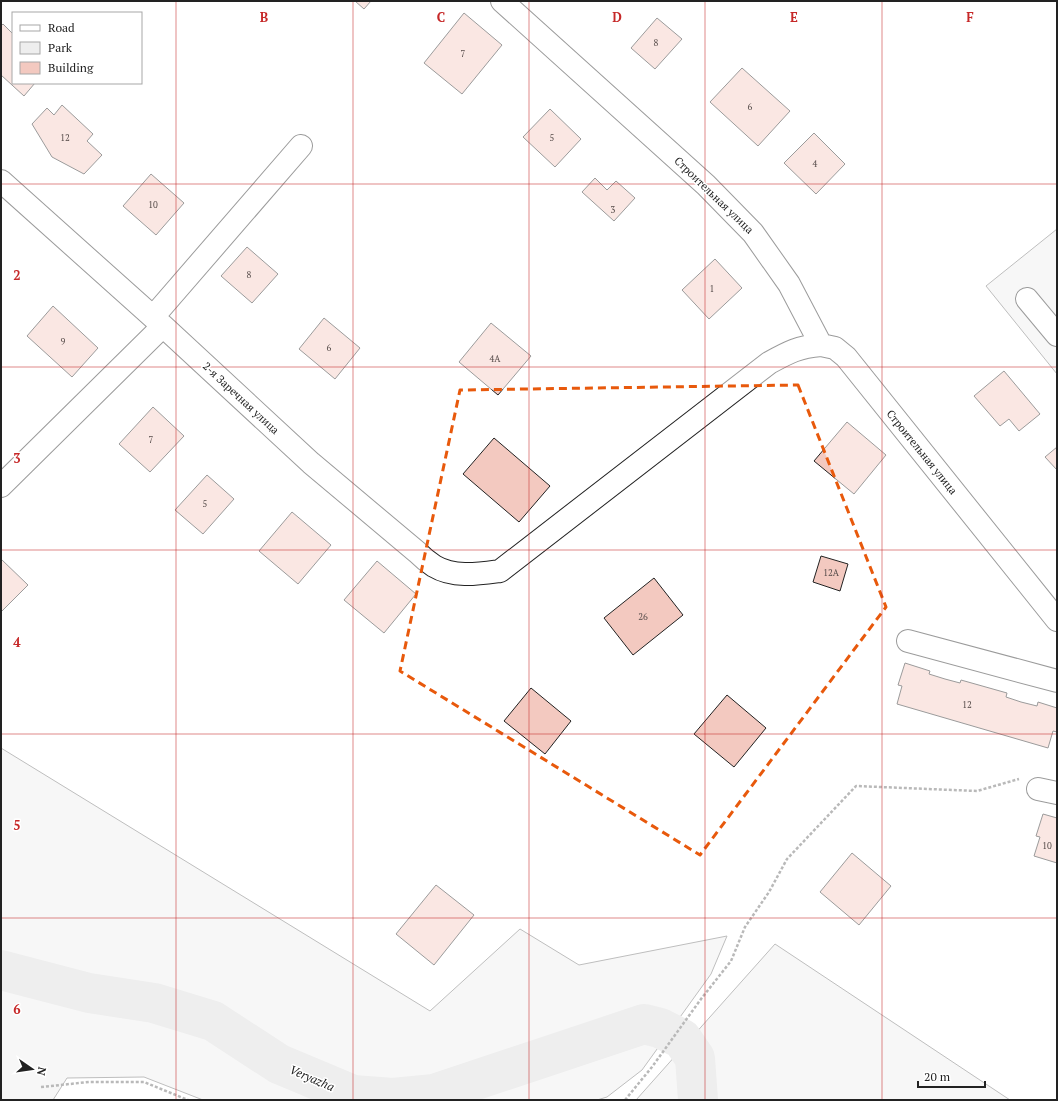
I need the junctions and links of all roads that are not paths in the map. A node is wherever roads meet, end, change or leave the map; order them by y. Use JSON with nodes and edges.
{"nodes":[{"id":1,"x":502,"y":1,"type":"edge"},
{"id":2,"x":301,"y":146,"type":"dead end"},
{"id":3,"x":1,"y":181,"type":"edge"},
{"id":4,"x":1027,"y":299,"type":"dead end"},
{"id":5,"x":158,"y":322,"type":"junction"},
{"id":6,"x":1057,"y":335,"type":"edge"},
{"id":7,"x":821,"y":345,"type":"junction"},
{"id":8,"x":1,"y":486,"type":"edge"},
{"id":9,"x":1057,"y":620,"type":"edge"},
{"id":10,"x":908,"y":641,"type":"dead end"},
{"id":11,"x":1057,"y":681,"type":"edge"}],
"edges":[{"from":1,"to":7,"type":"street","name":"Строительная улица"},
{"from":2,"to":5,"type":"street"},
{"from":3,"to":5,"type":"street","name":"2-я Заречная улица"},
{"from":4,"to":6,"type":"street"},
{"from":5,"to":7,"type":"street","name":"2-я Заречная улица"},
{"from":5,"to":8,"type":"street"},
{"from":7,"to":9,"type":"street","name":"Строительная улица"},
{"from":10,"to":11,"type":"street"}]}
